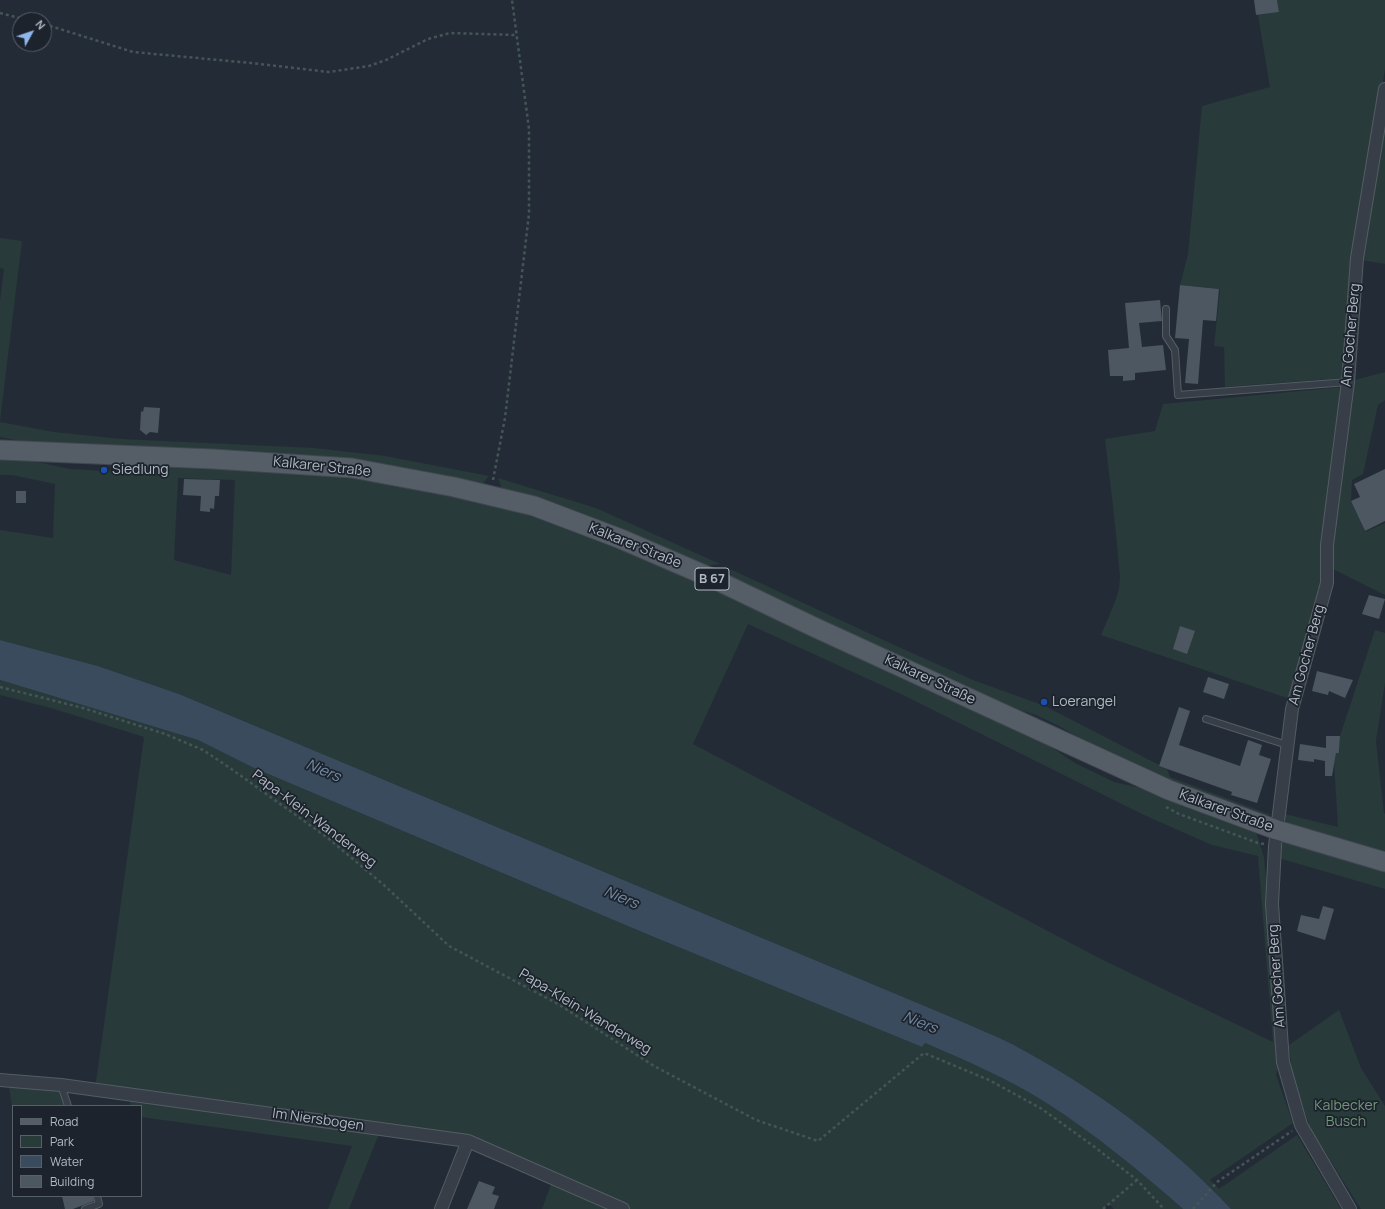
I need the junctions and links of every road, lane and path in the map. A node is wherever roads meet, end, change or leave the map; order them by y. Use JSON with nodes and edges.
{"nodes":[{"id":1,"x":512,"y":0,"type":"edge"},
{"id":2,"x":0,"y":13,"type":"edge"},
{"id":3,"x":12,"y":16,"type":"edge"},
{"id":4,"x":52,"y":27,"type":"edge"},
{"id":5,"x":515,"y":35,"type":"junction"},
{"id":6,"x":1385,"y":89,"type":"edge"},
{"id":7,"x":1166,"y":309,"type":"dead end"},
{"id":8,"x":1348,"y":382,"type":"junction"},
{"id":9,"x":0,"y":450,"type":"edge"},
{"id":10,"x":490,"y":494,"type":"junction"},
{"id":11,"x":0,"y":687,"type":"edge"},
{"id":12,"x":1206,"y":719,"type":"dead end"},
{"id":13,"x":1287,"y":745,"type":"junction"},
{"id":14,"x":1165,"y":807,"type":"dead end"},
{"id":15,"x":1276,"y":838,"type":"junction"},
{"id":16,"x":1385,"y":862,"type":"edge"},
{"id":17,"x":0,"y":1080,"type":"edge"},
{"id":18,"x":61,"y":1085,"type":"junction"},
{"id":19,"x":68,"y":1105,"type":"edge"},
{"id":20,"x":1301,"y":1126,"type":"junction"},
{"id":21,"x":468,"y":1141,"type":"junction"},
{"id":22,"x":1137,"y":1180,"type":"junction"},
{"id":23,"x":97,"y":1197,"type":"edge"},
{"id":24,"x":85,"y":1209,"type":"edge"},
{"id":25,"x":441,"y":1209,"type":"edge"},
{"id":26,"x":623,"y":1209,"type":"edge"},
{"id":27,"x":1103,"y":1209,"type":"edge"},
{"id":28,"x":1164,"y":1209,"type":"edge"},
{"id":29,"x":1193,"y":1209,"type":"edge"},
{"id":30,"x":1350,"y":1209,"type":"edge"}],
"edges":[{"from":1,"to":5,"type":"path"},
{"from":2,"to":3,"type":"path"},
{"from":4,"to":5,"type":"path"},
{"from":5,"to":10,"type":"path"},
{"from":6,"to":8,"type":"street","name":"Am Gocher Berg"},
{"from":7,"to":8,"type":"lane"},
{"from":8,"to":13,"type":"street","name":"Am Gocher Berg"},
{"from":9,"to":10,"type":"main road","name":"Kalkarer Straße","number":"B 67"},
{"from":10,"to":15,"type":"main road","name":"Kalkarer Straße","number":"B 67"},
{"from":11,"to":22,"type":"path","name":"Papa-Klein-Wanderweg"},
{"from":12,"to":13,"type":"lane"},
{"from":13,"to":15,"type":"street","name":"Am Gocher Berg"},
{"from":14,"to":15,"type":"path"},
{"from":15,"to":16,"type":"main road","name":"Kalkarer Straße","number":"B 67"},
{"from":15,"to":20,"type":"street","name":"Am Gocher Berg"},
{"from":17,"to":18,"type":"street","name":"Im Niersbogen"},
{"from":18,"to":19,"type":"lane"},
{"from":18,"to":21,"type":"street","name":"Im Niersbogen"},
{"from":20,"to":29,"type":"path"},
{"from":20,"to":30,"type":"street","name":"Am Gocher Berg"},
{"from":21,"to":25,"type":"street"},
{"from":21,"to":26,"type":"street","name":"Im Niersbogen"},
{"from":22,"to":27,"type":"path"},
{"from":22,"to":28,"type":"path","name":"Papa-Klein-Wanderweg"},
{"from":23,"to":24,"type":"lane"}]}
